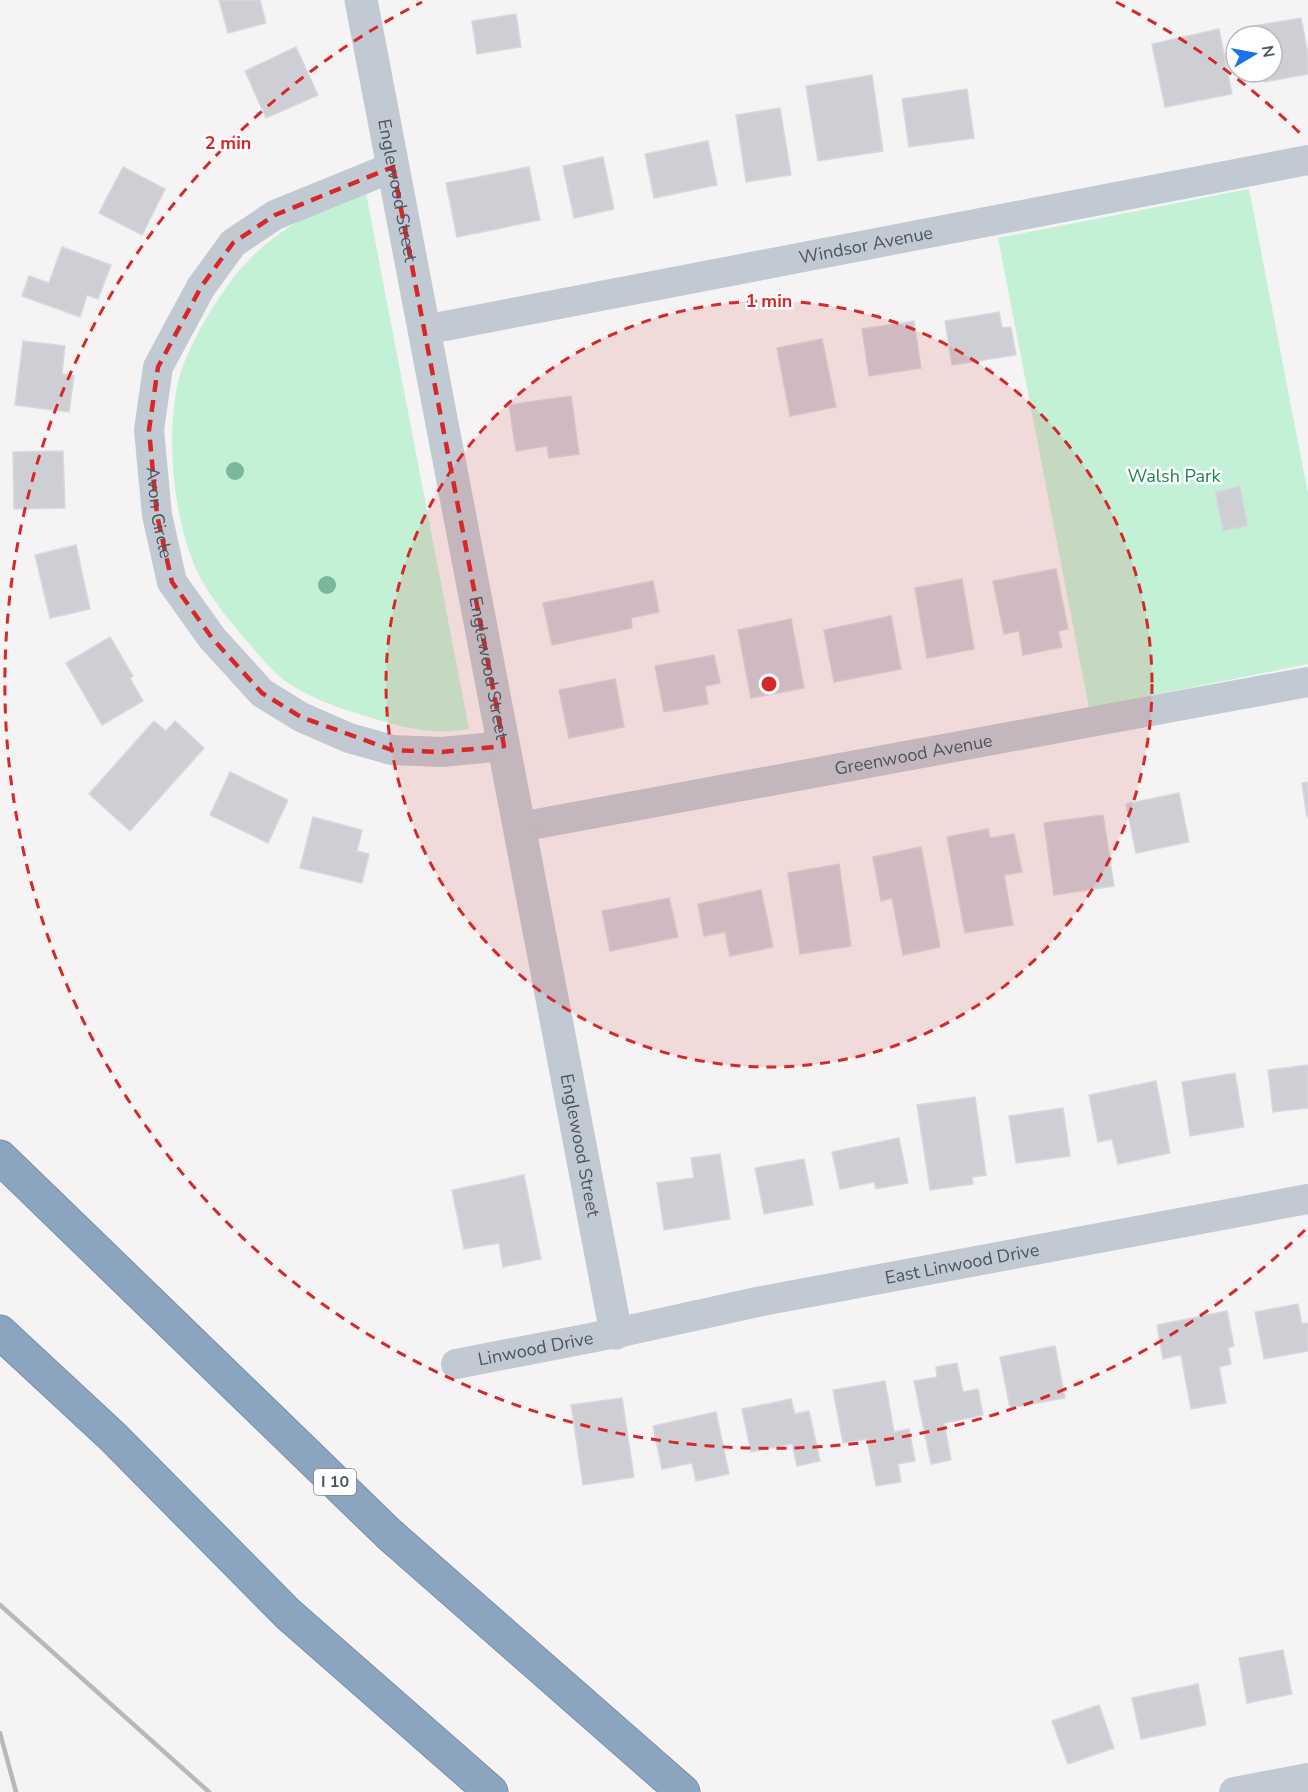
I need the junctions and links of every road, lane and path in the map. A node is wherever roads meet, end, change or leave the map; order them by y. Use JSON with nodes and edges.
{"nodes":[{"id":1,"x":361,"y":0,"type":"edge"},
{"id":2,"x":1308,"y":160,"type":"edge"},
{"id":3,"x":393,"y":167,"type":"junction"},
{"id":4,"x":424,"y":330,"type":"junction"},
{"id":5,"x":1308,"y":682,"type":"edge"},
{"id":6,"x":504,"y":746,"type":"junction"},
{"id":7,"x":519,"y":827,"type":"junction"},
{"id":8,"x":0,"y":1157,"type":"edge"},
{"id":9,"x":1308,"y":1199,"type":"edge"},
{"id":10,"x":4,"y":1334,"type":"edge"},
{"id":11,"x":616,"y":1334,"type":"junction"},
{"id":12,"x":456,"y":1364,"type":"dead end"},
{"id":13,"x":1308,"y":1778,"type":"edge"},
{"id":14,"x":491,"y":1792,"type":"edge"},
{"id":15,"x":683,"y":1792,"type":"edge"},
{"id":16,"x":1234,"y":1792,"type":"edge"}],
"edges":[{"from":1,"to":3,"type":"street","name":"Englewood Street"},
{"from":2,"to":4,"type":"street","name":"Windsor Avenue"},
{"from":3,"to":4,"type":"street","name":"Englewood Street"},
{"from":3,"to":6,"type":"street","name":"Avon Circle"},
{"from":4,"to":6,"type":"street","name":"Englewood Street"},
{"from":5,"to":7,"type":"street","name":"Greenwood Avenue"},
{"from":6,"to":7,"type":"street","name":"Englewood Street"},
{"from":7,"to":11,"type":"street","name":"Englewood Street"},
{"from":8,"to":15,"type":"highway","number":"I 10"},
{"from":9,"to":11,"type":"street","name":"East Linwood Drive"},
{"from":10,"to":14,"type":"highway"},
{"from":11,"to":12,"type":"street","name":"Linwood Drive"},
{"from":13,"to":16,"type":"street"}]}
